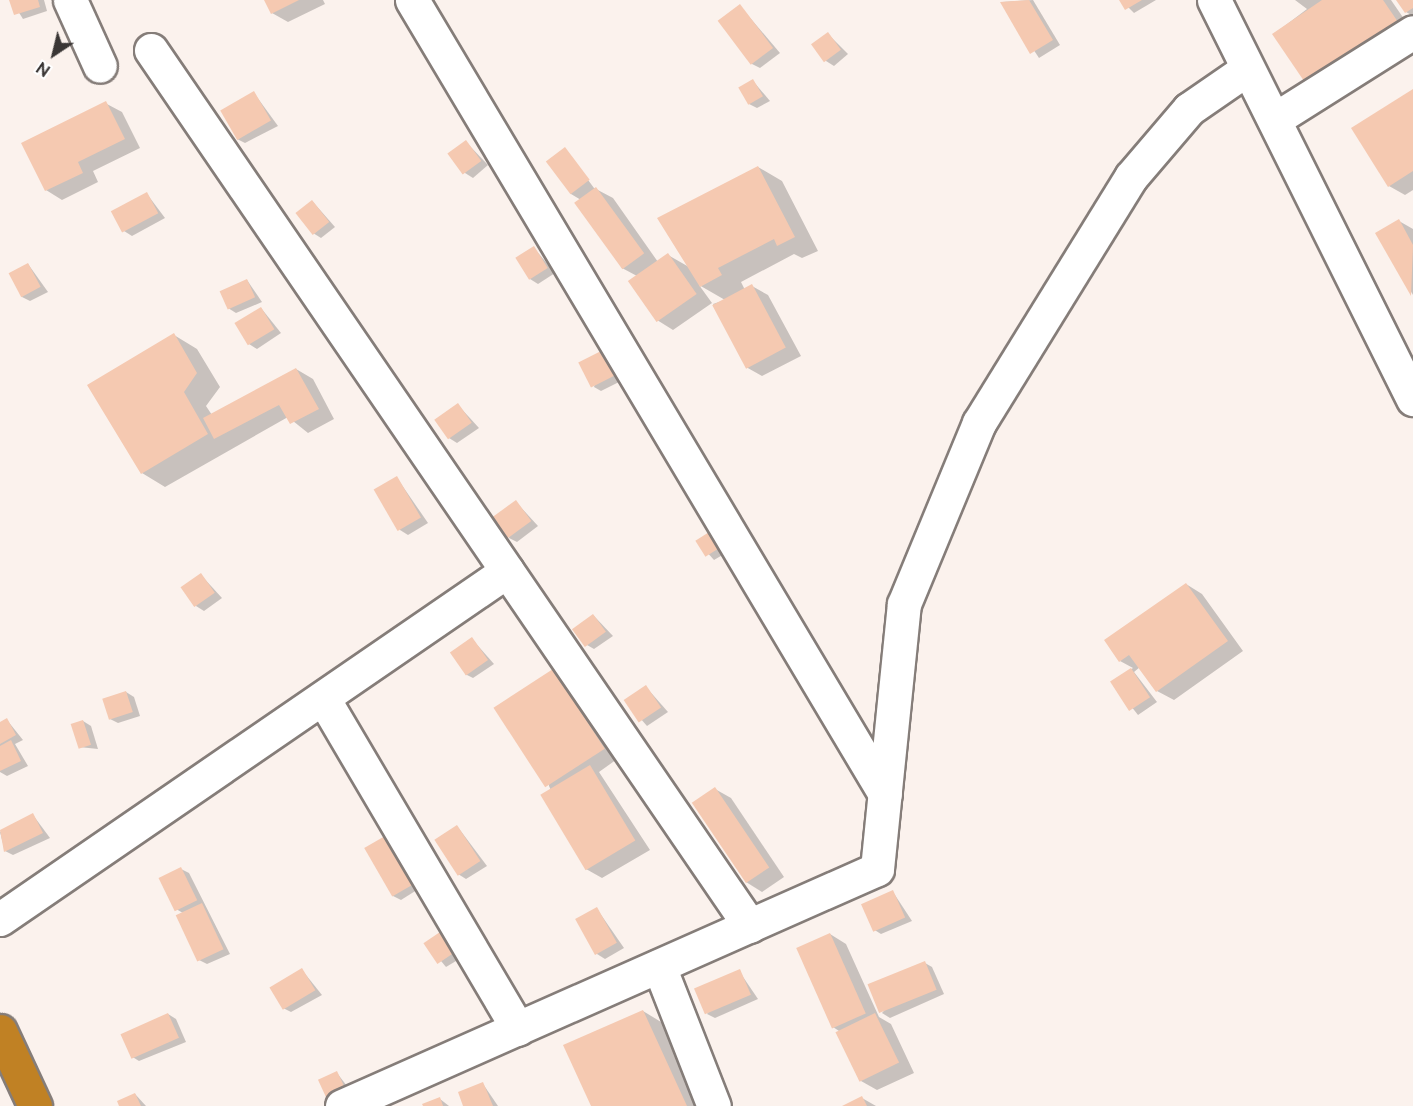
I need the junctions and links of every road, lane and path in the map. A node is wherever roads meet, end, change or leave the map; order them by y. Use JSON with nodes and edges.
{"nodes":[{"id":1,"x":70,"y":0,"type":"edge"},
{"id":2,"x":412,"y":0,"type":"edge"},
{"id":3,"x":1214,"y":0,"type":"edge"},
{"id":4,"x":1413,"y":32,"type":"edge"},
{"id":5,"x":151,"y":50,"type":"dead end"},
{"id":6,"x":100,"y":66,"type":"dead end"},
{"id":7,"x":1247,"y":69,"type":"junction"},
{"id":8,"x":1275,"y":119,"type":"junction"},
{"id":9,"x":1413,"y":399,"type":"edge"},
{"id":10,"x":507,"y":571,"type":"junction"},
{"id":11,"x":323,"y":698,"type":"junction"},
{"id":12,"x":885,"y":794,"type":"junction"},
{"id":13,"x":0,"y":919,"type":"edge"},
{"id":14,"x":750,"y":926,"type":"junction"},
{"id":15,"x":659,"y":966,"type":"junction"},
{"id":16,"x":518,"y":1029,"type":"junction"},
{"id":17,"x":0,"y":1031,"type":"edge"},
{"id":18,"x":35,"y":1106,"type":"edge"},
{"id":19,"x":342,"y":1106,"type":"edge"},
{"id":20,"x":714,"y":1106,"type":"edge"}],
"edges":[{"from":1,"to":6,"type":"street"},
{"from":2,"to":12,"type":"street"},
{"from":3,"to":7,"type":"street"},
{"from":4,"to":8,"type":"street"},
{"from":5,"to":10,"type":"street"},
{"from":7,"to":8,"type":"street"},
{"from":7,"to":12,"type":"street"},
{"from":8,"to":9,"type":"street"},
{"from":10,"to":11,"type":"street"},
{"from":10,"to":14,"type":"street"},
{"from":11,"to":13,"type":"street"},
{"from":11,"to":16,"type":"street"},
{"from":12,"to":14,"type":"street"},
{"from":14,"to":15,"type":"street"},
{"from":15,"to":16,"type":"street"},
{"from":15,"to":20,"type":"street"},
{"from":16,"to":19,"type":"street"},
{"from":17,"to":18,"type":"highway"}]}
